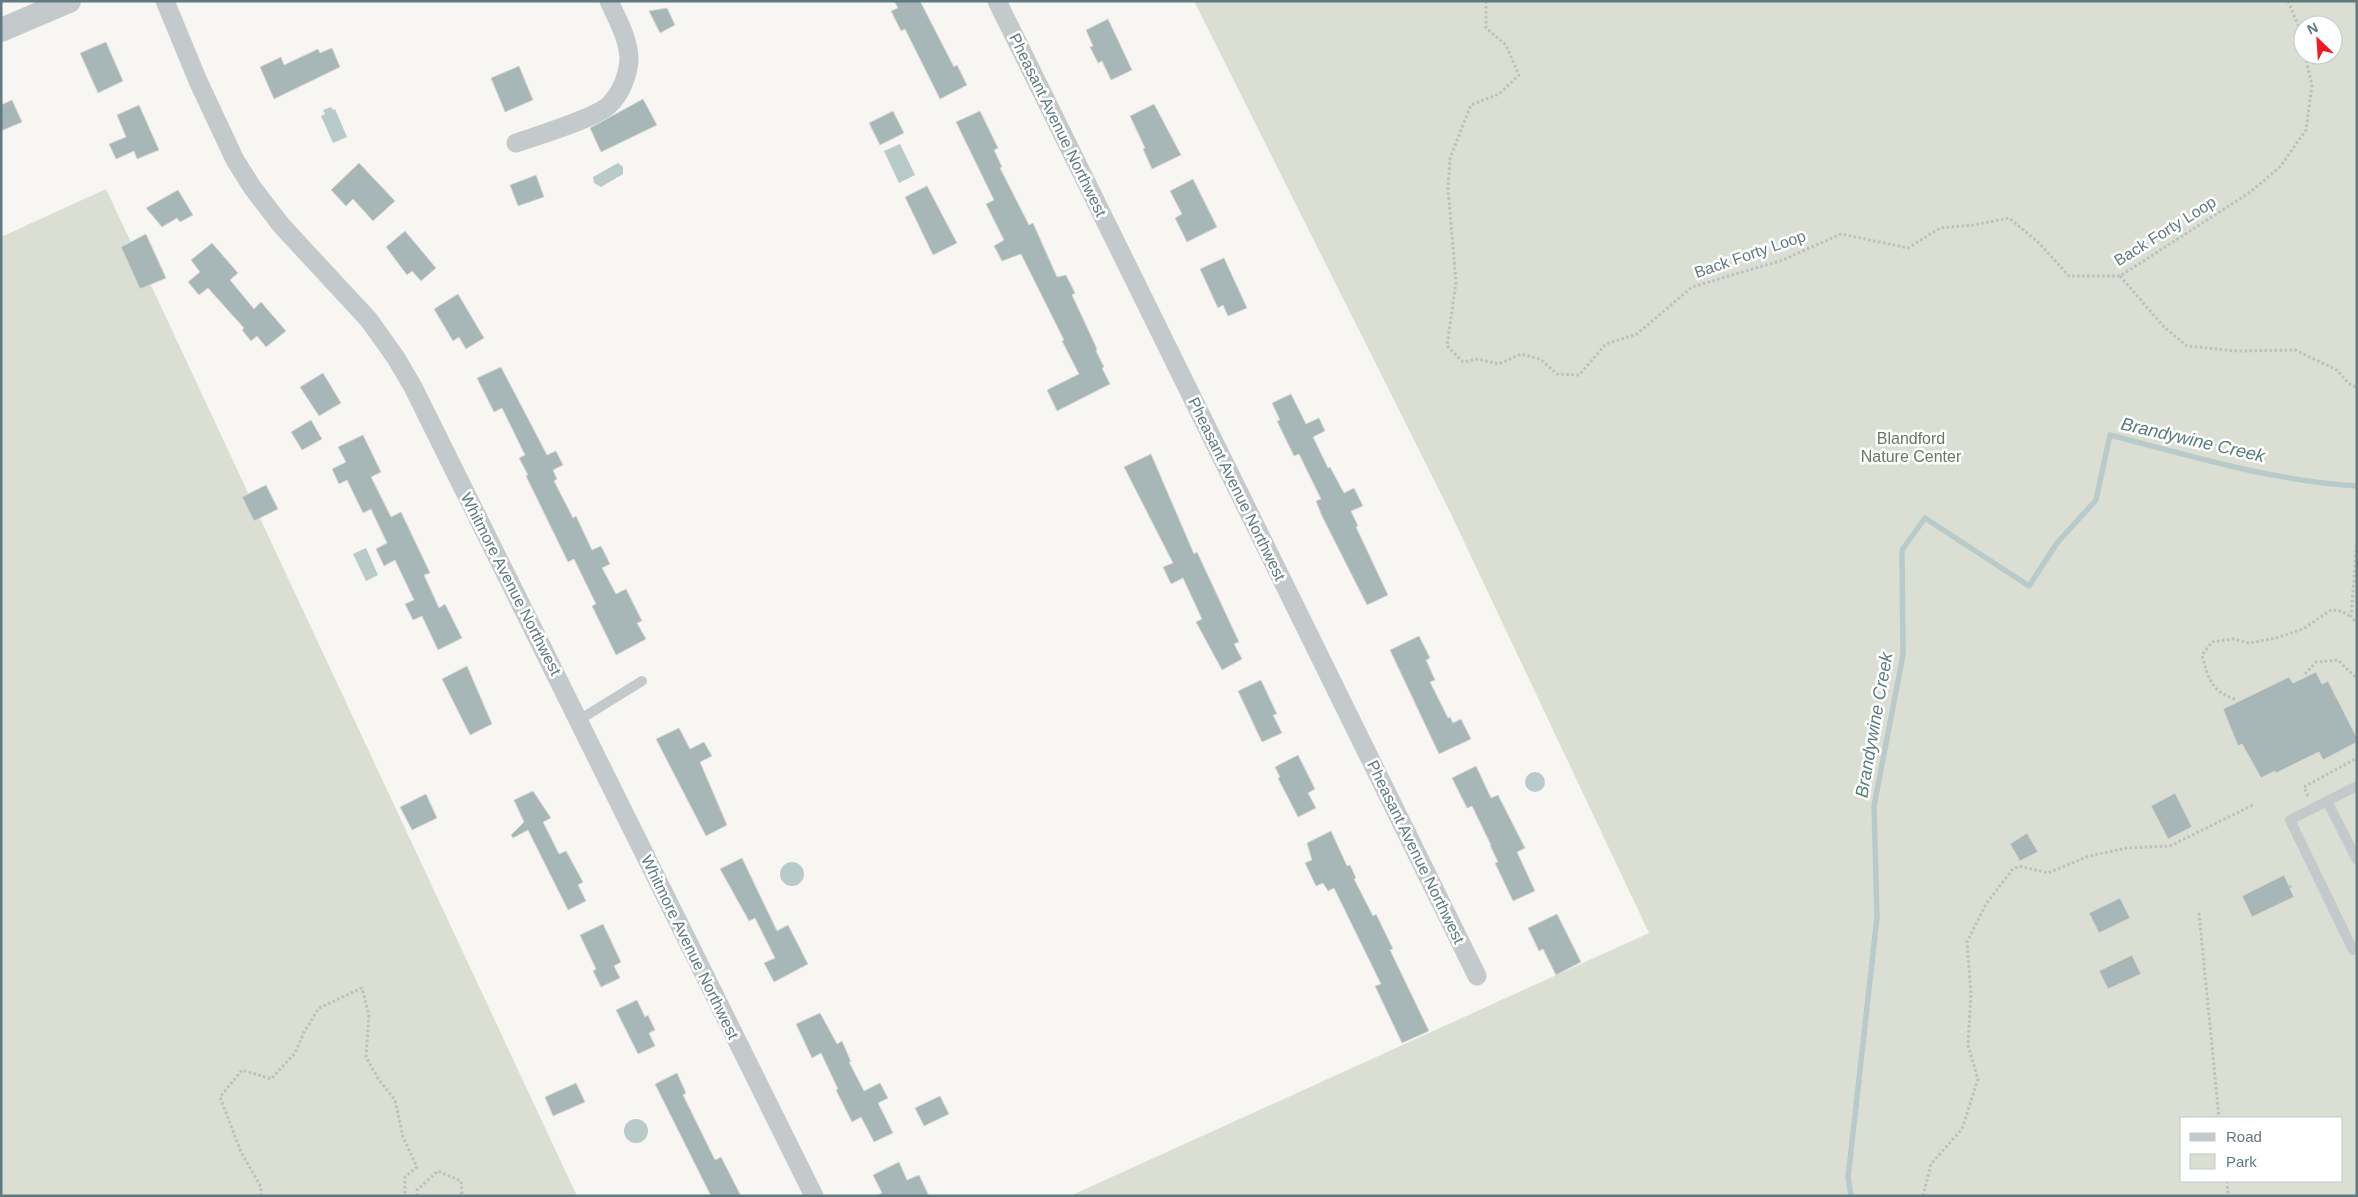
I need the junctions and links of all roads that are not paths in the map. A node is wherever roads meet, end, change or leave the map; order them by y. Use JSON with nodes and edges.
{"nodes":[{"id":1,"x":69,"y":1,"type":"edge"},
{"id":2,"x":165,"y":1,"type":"edge"},
{"id":3,"x":609,"y":1,"type":"edge"},
{"id":4,"x":997,"y":1,"type":"edge"},
{"id":5,"x":1,"y":30,"type":"edge"},
{"id":6,"x":516,"y":143,"type":"dead end"},
{"id":7,"x":642,"y":681,"type":"dead end"},
{"id":8,"x":579,"y":720,"type":"junction"},
{"id":9,"x":2357,"y":786,"type":"edge"},
{"id":10,"x":2327,"y":801,"type":"junction"},
{"id":11,"x":2357,"y":860,"type":"edge"},
{"id":12,"x":2357,"y":948,"type":"edge"},
{"id":13,"x":1477,"y":976,"type":"dead end"},
{"id":14,"x":814,"y":1196,"type":"edge"}],
"edges":[{"from":1,"to":5,"type":"street"},
{"from":2,"to":8,"type":"street","name":"Whitmore Avenue Northwest"},
{"from":3,"to":6,"type":"street"},
{"from":4,"to":13,"type":"street","name":"Pheasant Avenue Northwest"},
{"from":7,"to":8,"type":"lane"},
{"from":8,"to":14,"type":"street","name":"Whitmore Avenue Northwest"},
{"from":9,"to":10,"type":"lane"},
{"from":10,"to":11,"type":"lane"},
{"from":10,"to":12,"type":"lane"}]}
